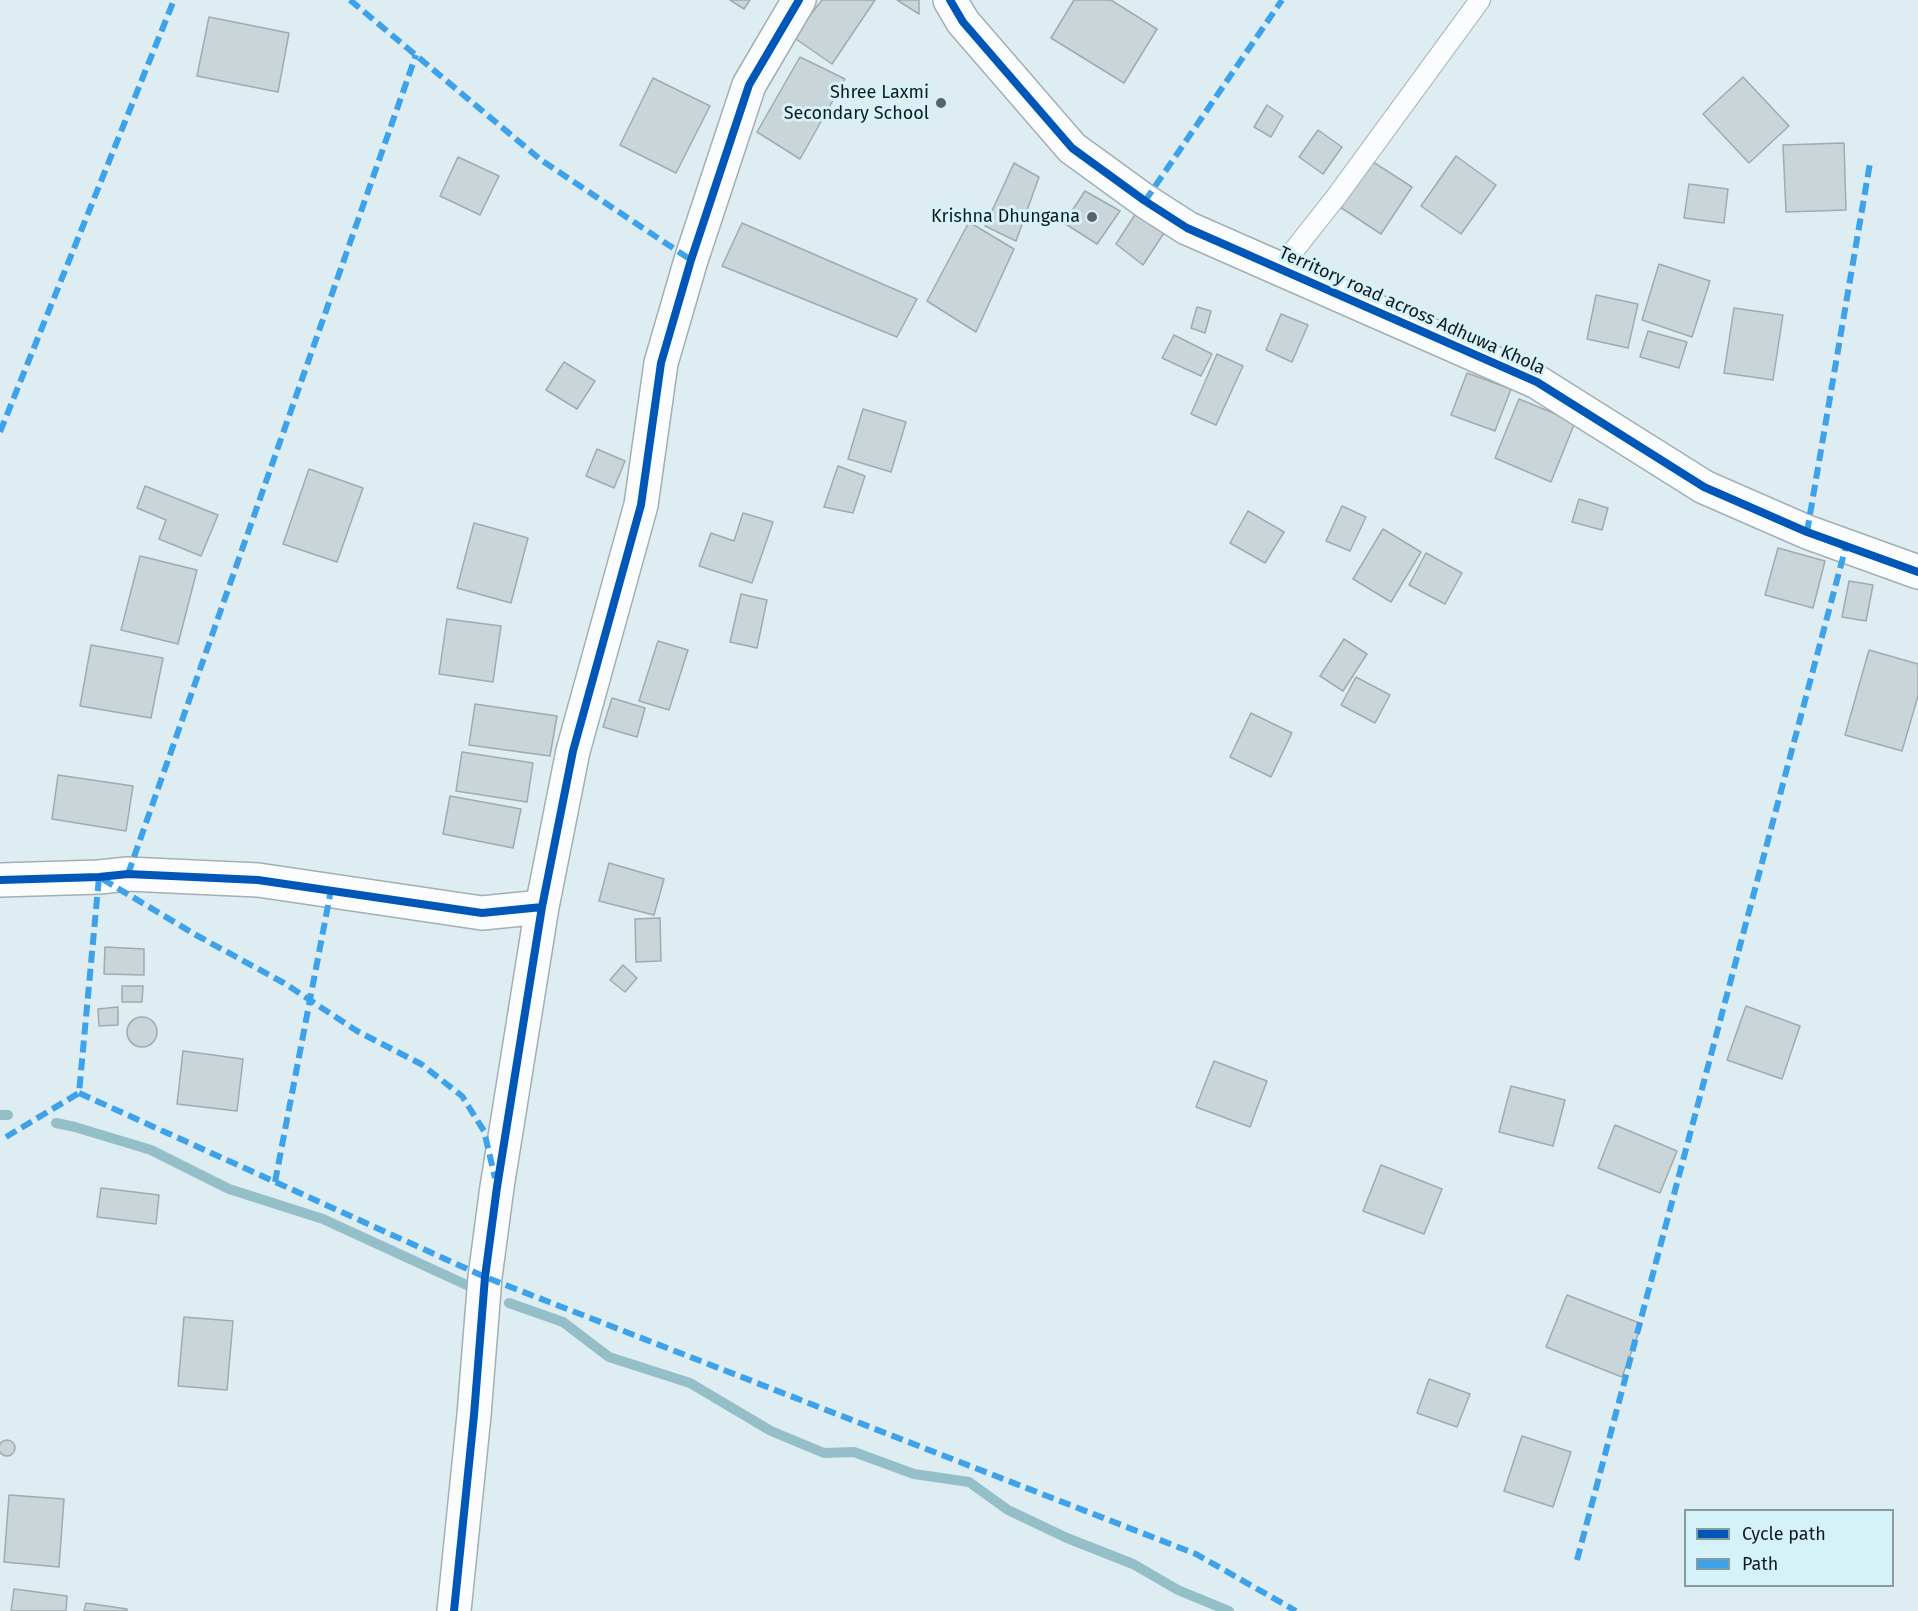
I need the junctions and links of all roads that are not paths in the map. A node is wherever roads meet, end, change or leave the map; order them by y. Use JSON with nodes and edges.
{"nodes":[{"id":1,"x":799,"y":0,"type":"edge"},
{"id":2,"x":950,"y":0,"type":"edge"},
{"id":3,"x":1480,"y":0,"type":"edge"},
{"id":4,"x":1280,"y":268,"type":"junction"},
{"id":5,"x":1918,"y":572,"type":"edge"},
{"id":6,"x":0,"y":880,"type":"edge"},
{"id":7,"x":542,"y":908,"type":"junction"},
{"id":8,"x":454,"y":1611,"type":"edge"}],
"edges":[{"from":1,"to":7,"type":"street"},
{"from":2,"to":4,"type":"street","name":"Territory road across Adhuwa Khola"},
{"from":3,"to":4,"type":"lane"},
{"from":4,"to":5,"type":"street","name":"Territory road across Adhuwa Khola"},
{"from":6,"to":7,"type":"street"},
{"from":7,"to":8,"type":"street"}]}
